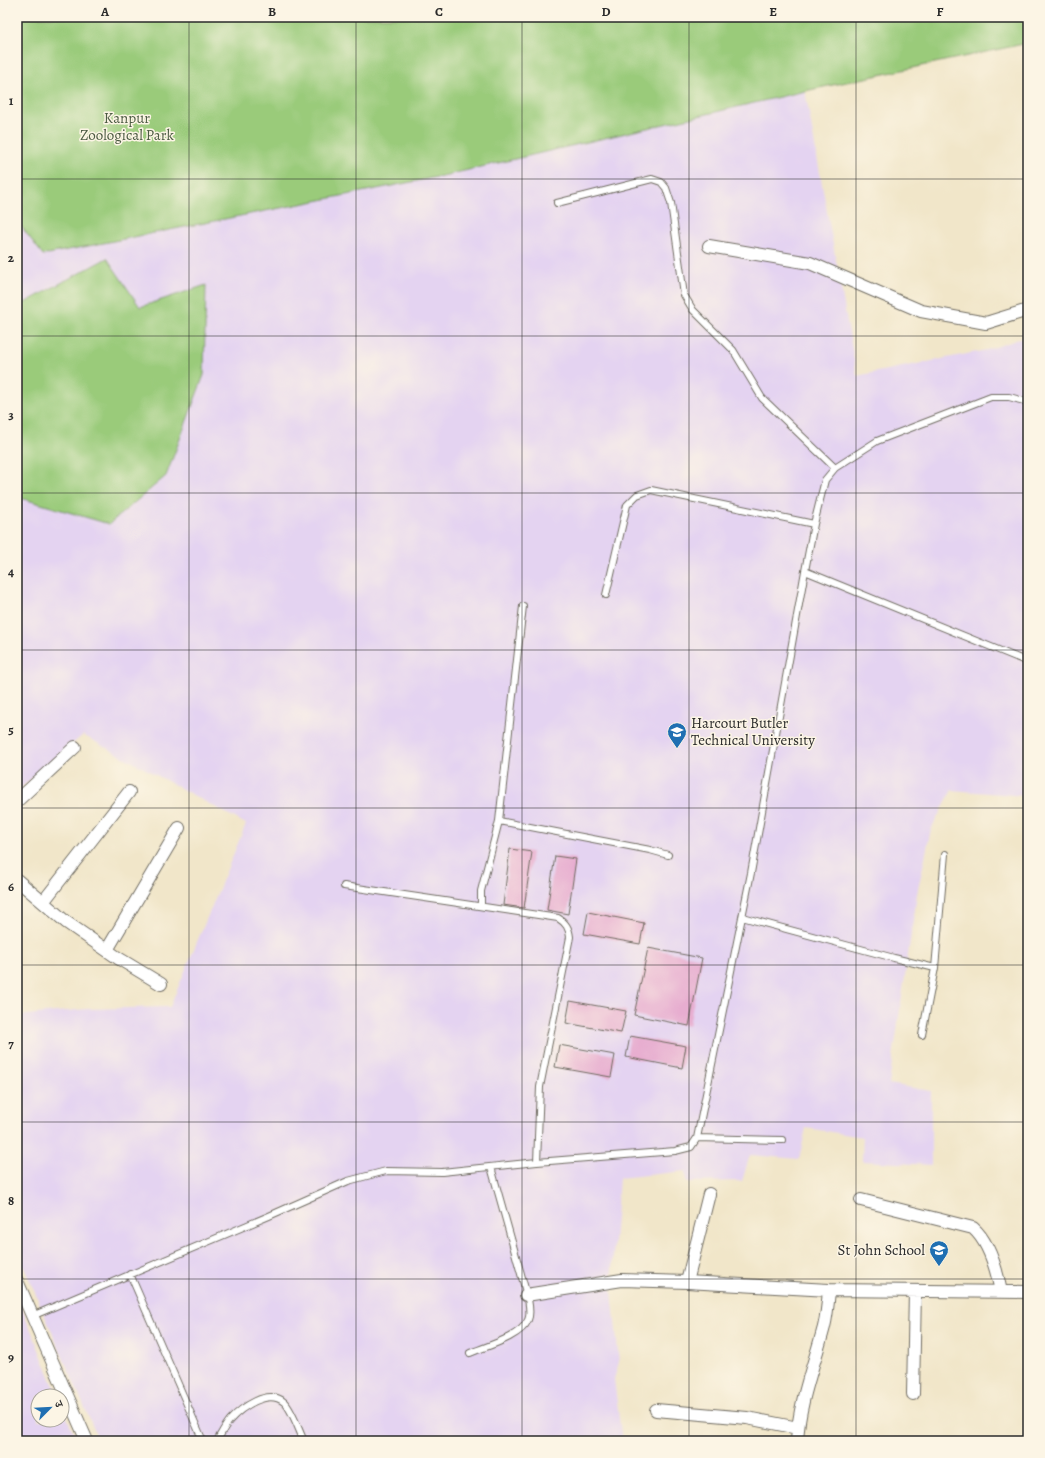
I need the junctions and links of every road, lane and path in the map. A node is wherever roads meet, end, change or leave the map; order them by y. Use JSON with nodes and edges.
{"nodes":[{"id":1,"x":557,"y":203,"type":"dead end"},
{"id":2,"x":709,"y":246,"type":"dead end"},
{"id":3,"x":1028,"y":310,"type":"edge"},
{"id":4,"x":1028,"y":402,"type":"edge"},
{"id":5,"x":835,"y":468,"type":"junction"},
{"id":6,"x":814,"y":524,"type":"junction"},
{"id":7,"x":805,"y":571,"type":"junction"},
{"id":8,"x":606,"y":595,"type":"dead end"},
{"id":9,"x":523,"y":606,"type":"dead end"},
{"id":10,"x":1028,"y":662,"type":"edge"},
{"id":11,"x":76,"y":747,"type":"dead end"},
{"id":12,"x":129,"y":792,"type":"dead end"},
{"id":13,"x":17,"y":801,"type":"edge"},
{"id":14,"x":499,"y":821,"type":"junction"},
{"id":15,"x":179,"y":828,"type":"dead end"},
{"id":16,"x":945,"y":854,"type":"dead end"},
{"id":17,"x":668,"y":855,"type":"dead end"},
{"id":18,"x":17,"y":880,"type":"edge"},
{"id":19,"x":344,"y":886,"type":"dead end"},
{"id":20,"x":43,"y":902,"type":"junction"},
{"id":21,"x":481,"y":906,"type":"junction"},
{"id":22,"x":742,"y":917,"type":"junction"},
{"id":23,"x":107,"y":950,"type":"junction"},
{"id":24,"x":935,"y":968,"type":"junction"},
{"id":25,"x":161,"y":984,"type":"dead end"},
{"id":26,"x":922,"y":1035,"type":"dead end"},
{"id":27,"x":697,"y":1138,"type":"junction"},
{"id":28,"x":782,"y":1140,"type":"dead end"},
{"id":29,"x":536,"y":1162,"type":"junction"},
{"id":30,"x":491,"y":1167,"type":"junction"},
{"id":31,"x":709,"y":1194,"type":"dead end"},
{"id":32,"x":861,"y":1200,"type":"dead end"},
{"id":33,"x":130,"y":1274,"type":"junction"},
{"id":34,"x":17,"y":1282,"type":"edge"},
{"id":35,"x":687,"y":1282,"type":"junction"},
{"id":36,"x":830,"y":1290,"type":"junction"},
{"id":37,"x":915,"y":1291,"type":"junction"},
{"id":38,"x":1001,"y":1292,"type":"junction"},
{"id":39,"x":1028,"y":1292,"type":"edge"},
{"id":40,"x":526,"y":1295,"type":"junction"},
{"id":41,"x":32,"y":1316,"type":"junction"},
{"id":42,"x":470,"y":1353,"type":"dead end"},
{"id":43,"x":913,"y":1394,"type":"dead end"},
{"id":44,"x":656,"y":1410,"type":"dead end"},
{"id":45,"x":798,"y":1428,"type":"junction"},
{"id":46,"x":87,"y":1441,"type":"edge"},
{"id":47,"x":203,"y":1441,"type":"edge"},
{"id":48,"x":217,"y":1441,"type":"edge"},
{"id":49,"x":304,"y":1441,"type":"edge"},
{"id":50,"x":797,"y":1441,"type":"edge"}],
"edges":[{"from":1,"to":5,"type":"lane"},
{"from":2,"to":3,"type":"street"},
{"from":4,"to":5,"type":"lane"},
{"from":5,"to":6,"type":"lane"},
{"from":6,"to":7,"type":"lane"},
{"from":6,"to":8,"type":"lane"},
{"from":7,"to":10,"type":"lane"},
{"from":7,"to":22,"type":"lane"},
{"from":9,"to":14,"type":"lane"},
{"from":11,"to":13,"type":"street"},
{"from":12,"to":20,"type":"street"},
{"from":14,"to":17,"type":"lane"},
{"from":14,"to":21,"type":"lane"},
{"from":15,"to":23,"type":"street"},
{"from":16,"to":24,"type":"lane"},
{"from":18,"to":20,"type":"street"},
{"from":19,"to":21,"type":"lane"},
{"from":20,"to":23,"type":"street"},
{"from":21,"to":29,"type":"lane"},
{"from":22,"to":24,"type":"lane"},
{"from":22,"to":27,"type":"lane"},
{"from":23,"to":25,"type":"street"},
{"from":24,"to":26,"type":"lane"},
{"from":27,"to":28,"type":"lane"},
{"from":27,"to":29,"type":"lane"},
{"from":29,"to":30,"type":"lane"},
{"from":30,"to":33,"type":"lane"},
{"from":30,"to":40,"type":"lane"},
{"from":31,"to":35,"type":"street"},
{"from":32,"to":38,"type":"street"},
{"from":33,"to":41,"type":"lane"},
{"from":33,"to":47,"type":"lane"},
{"from":34,"to":41,"type":"street"},
{"from":35,"to":36,"type":"street"},
{"from":35,"to":40,"type":"street"},
{"from":36,"to":37,"type":"street"},
{"from":36,"to":45,"type":"street"},
{"from":37,"to":38,"type":"street"},
{"from":37,"to":43,"type":"street"},
{"from":38,"to":39,"type":"street"},
{"from":40,"to":42,"type":"lane"},
{"from":41,"to":46,"type":"street"},
{"from":44,"to":45,"type":"street"},
{"from":45,"to":50,"type":"street"},
{"from":48,"to":49,"type":"lane"}]}
